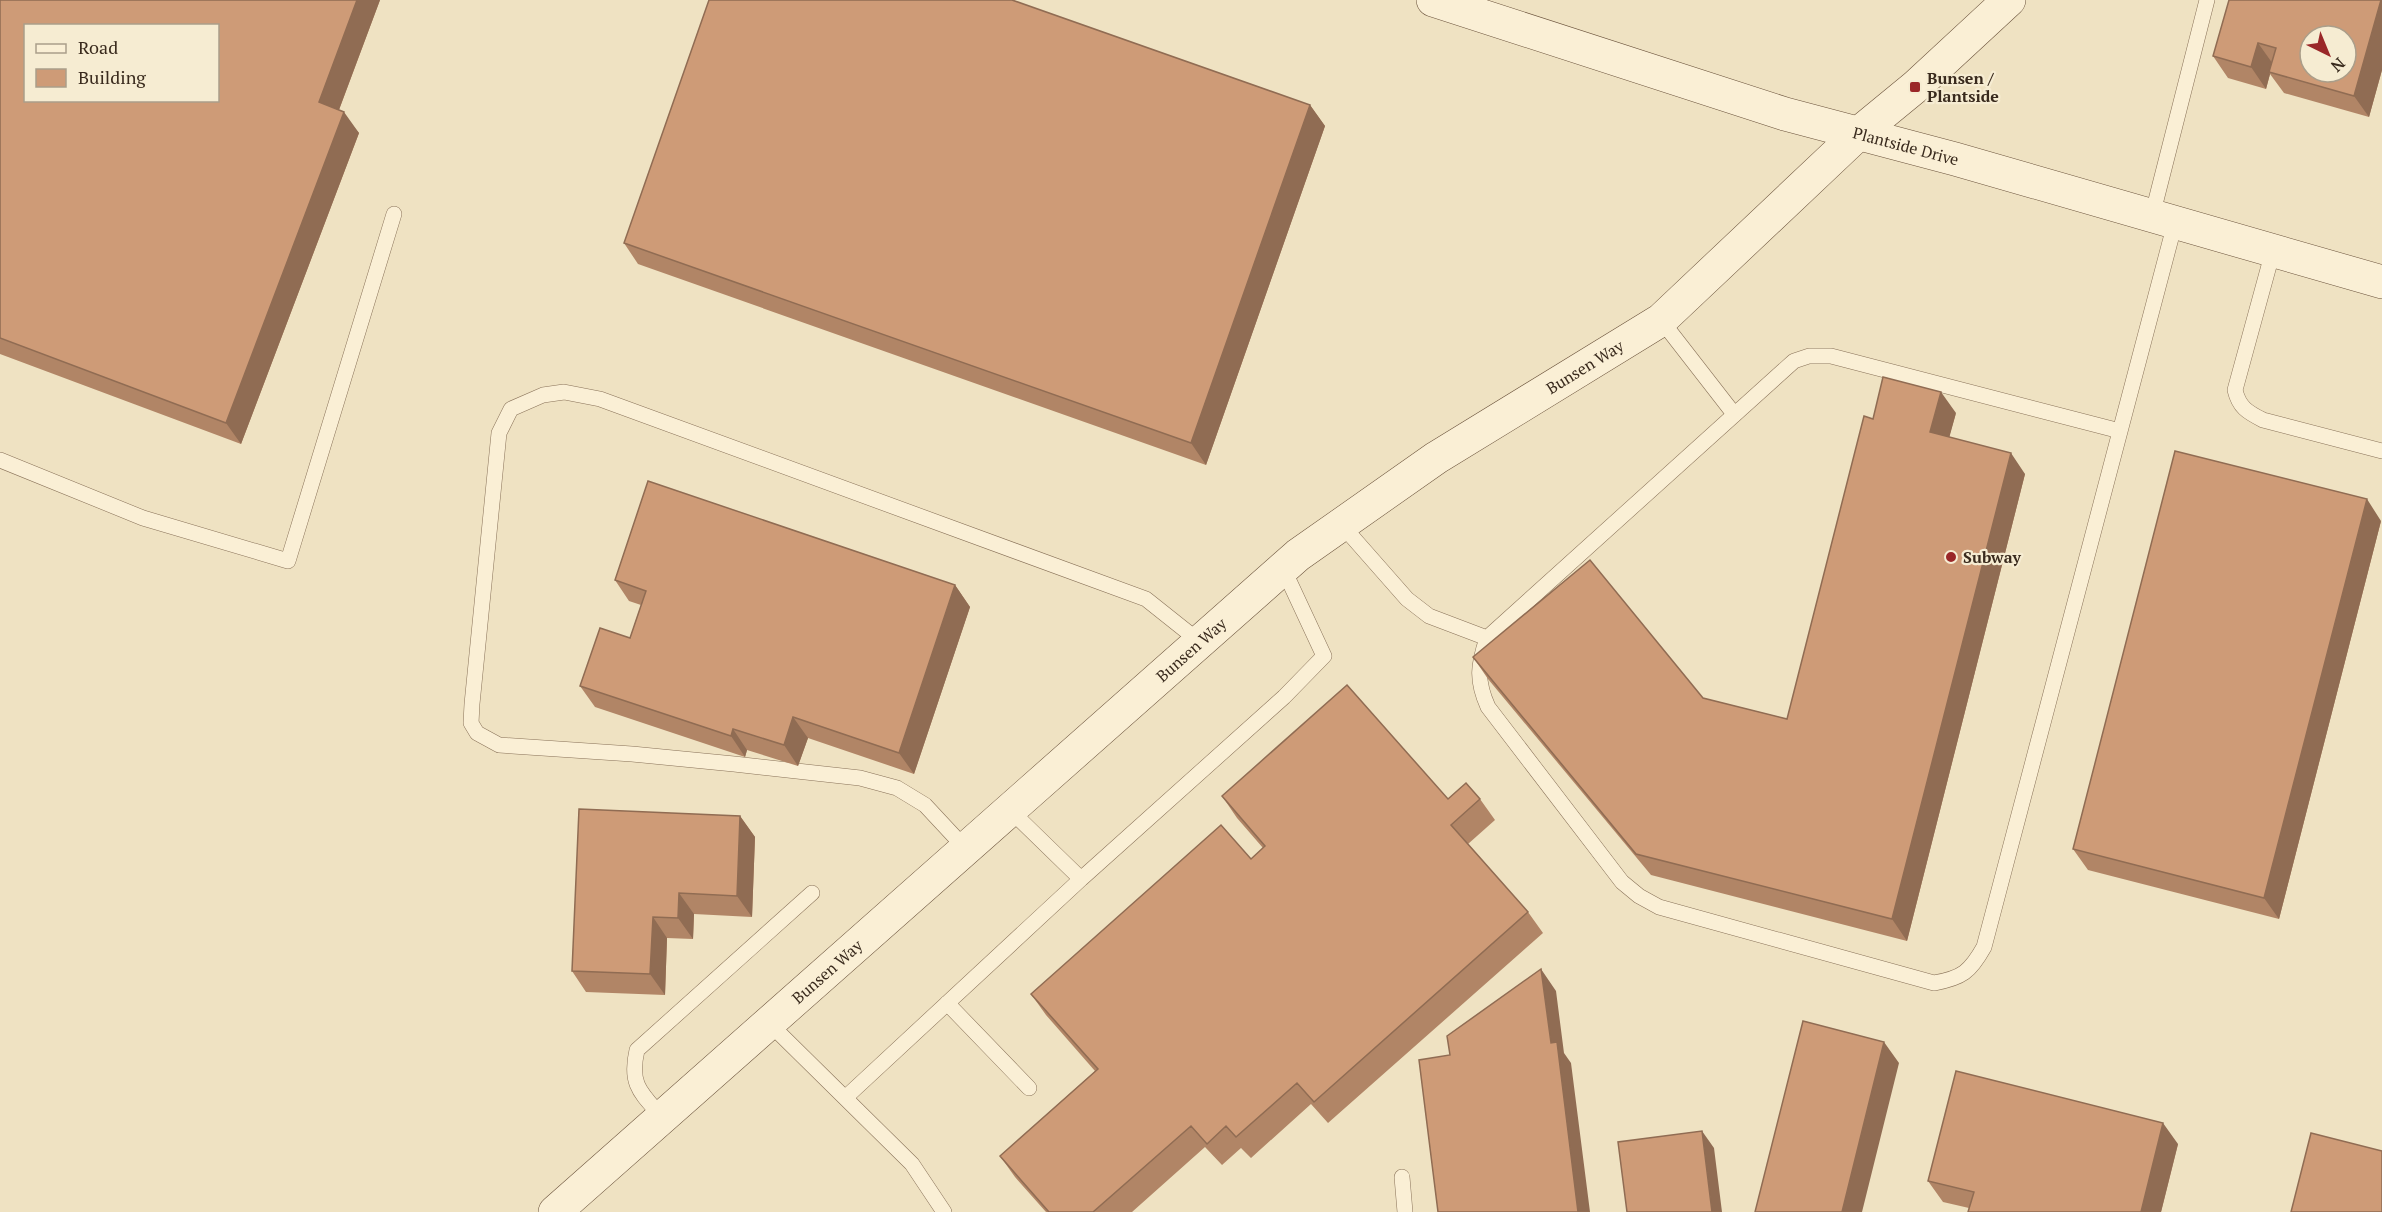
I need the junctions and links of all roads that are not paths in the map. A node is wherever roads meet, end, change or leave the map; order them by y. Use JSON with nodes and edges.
{"nodes":[{"id":1,"x":1433,"y":0,"type":"edge"},
{"id":2,"x":2009,"y":0,"type":"edge"},
{"id":3,"x":2208,"y":0,"type":"edge"},
{"id":4,"x":1859,"y":134,"type":"junction"},
{"id":5,"x":394,"y":214,"type":"dead end"},
{"id":6,"x":2164,"y":220,"type":"junction"},
{"id":7,"x":2273,"y":251,"type":"junction"},
{"id":8,"x":2382,"y":282,"type":"edge"},
{"id":9,"x":1661,"y":320,"type":"junction"},
{"id":10,"x":1734,"y":414,"type":"junction"},
{"id":11,"x":2120,"y":431,"type":"junction"},
{"id":12,"x":2382,"y":451,"type":"edge"},
{"id":13,"x":0,"y":460,"type":"edge"},
{"id":14,"x":1341,"y":524,"type":"junction"},
{"id":15,"x":1283,"y":568,"type":"junction"},
{"id":16,"x":1487,"y":638,"type":"junction"},
{"id":17,"x":1200,"y":642,"type":"junction"},
{"id":18,"x":1010,"y":810,"type":"junction"},
{"id":19,"x":966,"y":849,"type":"junction"},
{"id":20,"x":1081,"y":879,"type":"junction"},
{"id":21,"x":812,"y":893,"type":"dead end"},
{"id":22,"x":947,"y":1003,"type":"junction"},
{"id":23,"x":768,"y":1023,"type":"junction"},
{"id":24,"x":1029,"y":1088,"type":"dead end"},
{"id":25,"x":845,"y":1098,"type":"junction"},
{"id":26,"x":662,"y":1117,"type":"junction"},
{"id":27,"x":1402,"y":1177,"type":"dead end"},
{"id":28,"x":555,"y":1212,"type":"edge"},
{"id":29,"x":944,"y":1212,"type":"edge"},
{"id":30,"x":1405,"y":1212,"type":"edge"}],
"edges":[{"from":1,"to":4,"type":"street","name":"Plantside Drive"},
{"from":2,"to":4,"type":"street","name":"Bunsen Way"},
{"from":3,"to":6,"type":"lane"},
{"from":4,"to":6,"type":"street","name":"Plantside Drive"},
{"from":4,"to":9,"type":"street","name":"Bunsen Way"},
{"from":5,"to":13,"type":"lane"},
{"from":6,"to":7,"type":"street","name":"Plantside Drive"},
{"from":6,"to":11,"type":"lane"},
{"from":7,"to":8,"type":"street","name":"Plantside Drive"},
{"from":7,"to":12,"type":"lane"},
{"from":9,"to":10,"type":"lane"},
{"from":9,"to":14,"type":"street","name":"Bunsen Way"},
{"from":10,"to":11,"type":"lane"},
{"from":10,"to":16,"type":"lane"},
{"from":11,"to":16,"type":"lane"},
{"from":14,"to":15,"type":"street","name":"Bunsen Way"},
{"from":14,"to":16,"type":"lane"},
{"from":15,"to":17,"type":"street","name":"Bunsen Way"},
{"from":15,"to":20,"type":"lane"},
{"from":17,"to":18,"type":"street","name":"Bunsen Way"},
{"from":17,"to":19,"type":"lane"},
{"from":18,"to":19,"type":"street","name":"Bunsen Way"},
{"from":18,"to":20,"type":"lane"},
{"from":19,"to":23,"type":"street","name":"Bunsen Way"},
{"from":20,"to":22,"type":"lane"},
{"from":21,"to":26,"type":"lane"},
{"from":22,"to":24,"type":"lane"},
{"from":22,"to":25,"type":"lane"},
{"from":23,"to":25,"type":"lane"},
{"from":23,"to":26,"type":"street","name":"Bunsen Way"},
{"from":25,"to":29,"type":"lane"},
{"from":26,"to":28,"type":"street","name":"Bunsen Way"},
{"from":27,"to":30,"type":"lane"}]}
